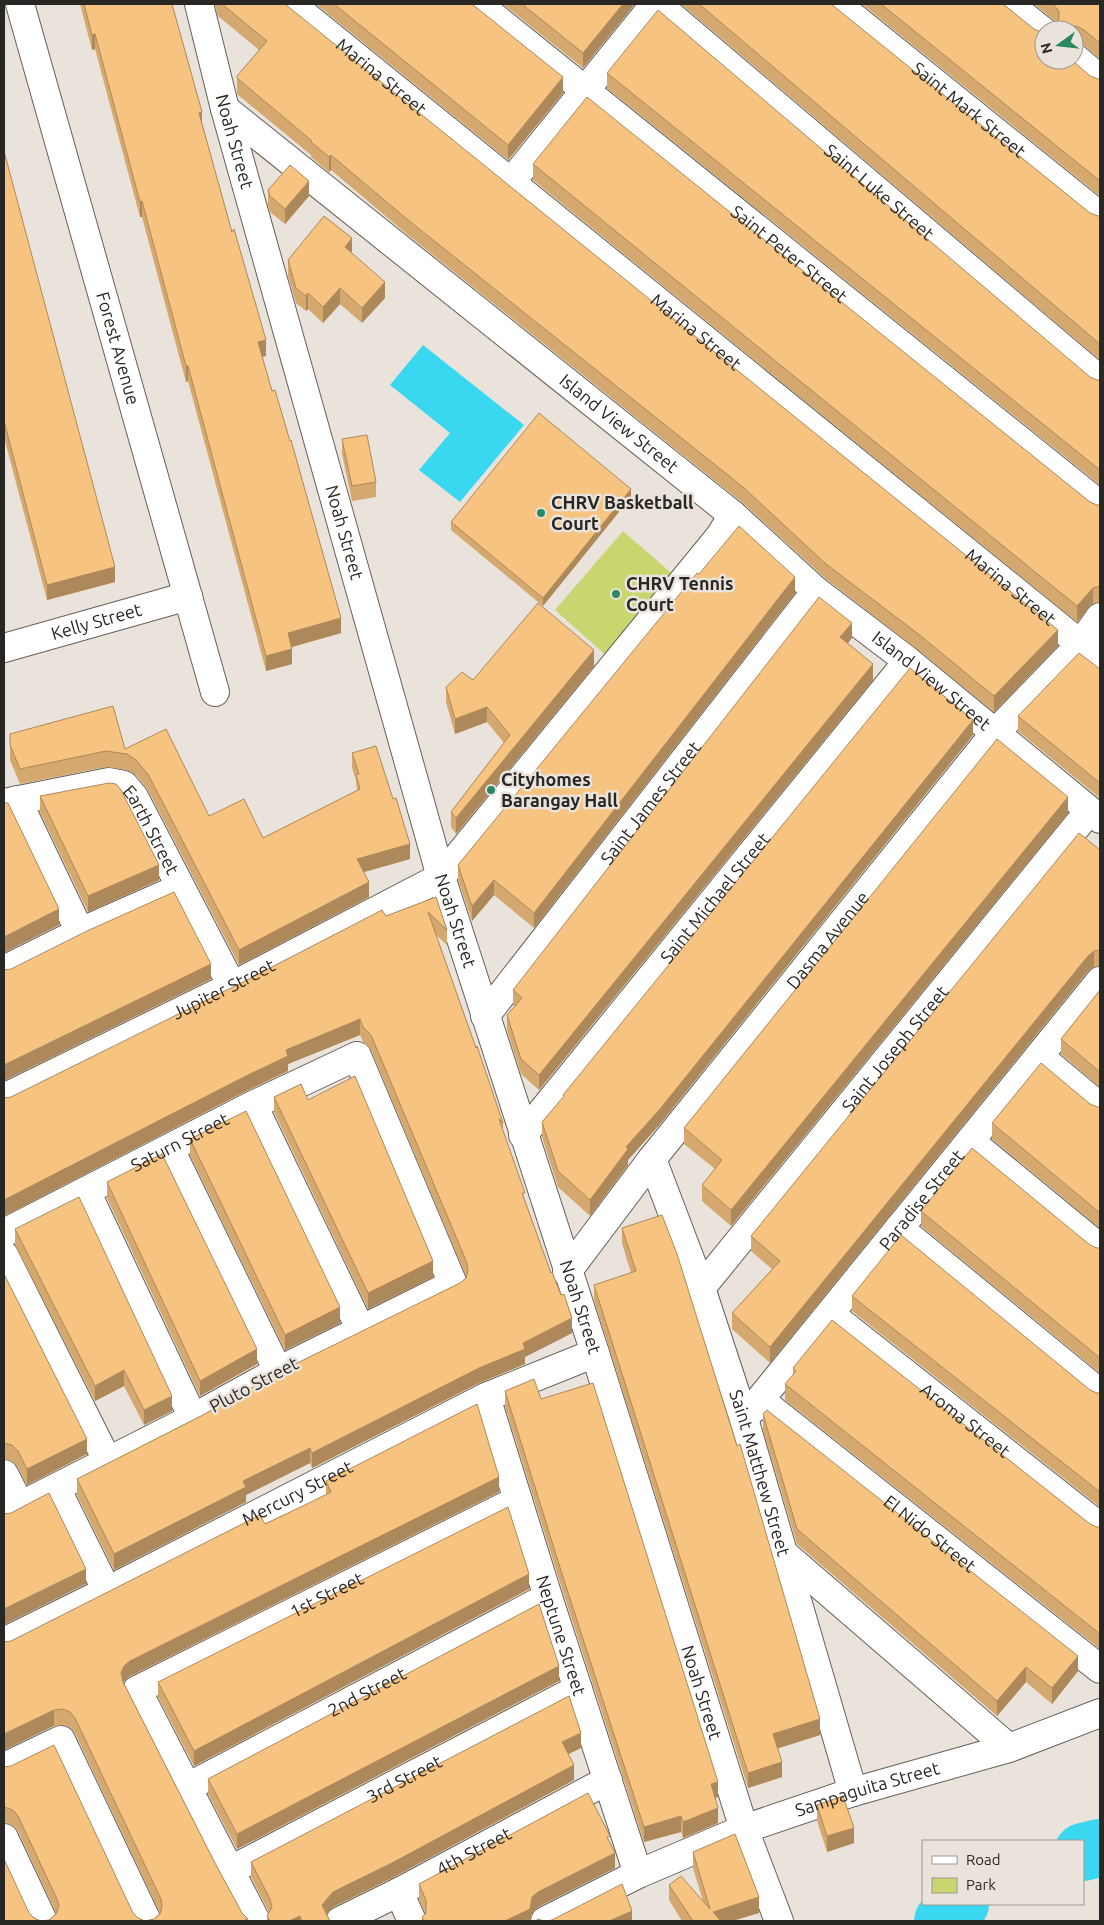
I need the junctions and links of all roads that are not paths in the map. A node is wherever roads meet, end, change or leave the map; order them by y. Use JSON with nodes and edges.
{"nodes":[{"id":1,"x":20,"y":4,"type":"edge"},
{"id":2,"x":199,"y":4,"type":"edge"},
{"id":3,"x":291,"y":4,"type":"edge"},
{"id":4,"x":478,"y":4,"type":"edge"},
{"id":5,"x":656,"y":4,"type":"edge"},
{"id":6,"x":837,"y":4,"type":"edge"},
{"id":7,"x":1009,"y":4,"type":"edge"},
{"id":8,"x":1034,"y":24,"type":"edge"},
{"id":9,"x":1084,"y":65,"type":"edge"},
{"id":10,"x":1100,"y":79,"type":"edge"},
{"id":11,"x":585,"y":90,"type":"junction"},
{"id":12,"x":225,"y":109,"type":"junction"},
{"id":13,"x":510,"y":183,"type":"junction"},
{"id":14,"x":1100,"y":216,"type":"edge"},
{"id":15,"x":1100,"y":380,"type":"edge"},
{"id":16,"x":1100,"y":505,"type":"edge"},
{"id":17,"x":733,"y":515,"type":"junction"},
{"id":18,"x":816,"y":591,"type":"junction"},
{"id":19,"x":188,"y":596,"type":"junction"},
{"id":20,"x":1100,"y":617,"type":"edge"},
{"id":21,"x":4,"y":648,"type":"edge"},
{"id":22,"x":1090,"y":653,"type":"edge"},
{"id":23,"x":908,"y":662,"type":"junction"},
{"id":24,"x":215,"y":692,"type":"dead end"},
{"id":25,"x":995,"y":733,"type":"junction"},
{"id":26,"x":11,"y":802,"type":"edge"},
{"id":27,"x":1095,"y":815,"type":"edge"},
{"id":28,"x":441,"y":877,"type":"junction"},
{"id":29,"x":180,"y":888,"type":"junction"},
{"id":30,"x":80,"y":932,"type":"junction"},
{"id":31,"x":4,"y":970,"type":"edge"},
{"id":32,"x":1100,"y":982,"type":"edge"},
{"id":33,"x":232,"y":986,"type":"junction"},
{"id":34,"x":485,"y":1016,"type":"junction"},
{"id":35,"x":1039,"y":1056,"type":"junction"},
{"id":36,"x":4,"y":1098,"type":"edge"},
{"id":37,"x":253,"y":1105,"type":"junction"},
{"id":38,"x":1100,"y":1107,"type":"edge"},
{"id":39,"x":523,"y":1135,"type":"junction"},
{"id":40,"x":970,"y":1141,"type":"junction"},
{"id":41,"x":170,"y":1149,"type":"junction"},
{"id":42,"x":652,"y":1159,"type":"junction"},
{"id":43,"x":86,"y":1191,"type":"junction"},
{"id":44,"x":899,"y":1228,"type":"junction"},
{"id":45,"x":4,"y":1234,"type":"edge"},
{"id":46,"x":1100,"y":1248,"type":"edge"},
{"id":47,"x":4,"y":1255,"type":"edge"},
{"id":48,"x":568,"y":1272,"type":"junction"},
{"id":49,"x":453,"y":1284,"type":"joint"},
{"id":50,"x":700,"y":1288,"type":"junction"},
{"id":51,"x":830,"y":1314,"type":"junction"},
{"id":52,"x":361,"y":1330,"type":"junction"},
{"id":53,"x":594,"y":1353,"type":"junction"},
{"id":54,"x":278,"y":1371,"type":"junction"},
{"id":55,"x":1100,"y":1393,"type":"edge"},
{"id":56,"x":486,"y":1397,"type":"junction"},
{"id":57,"x":752,"y":1409,"type":"junction"},
{"id":58,"x":193,"y":1418,"type":"junction"},
{"id":59,"x":107,"y":1460,"type":"junction"},
{"id":60,"x":4,"y":1474,"type":"edge"},
{"id":61,"x":56,"y":1488,"type":"junction"},
{"id":62,"x":518,"y":1500,"type":"junction"},
{"id":63,"x":12,"y":1509,"type":"edge"},
{"id":64,"x":1100,"y":1527,"type":"edge"},
{"id":65,"x":783,"y":1553,"type":"junction"},
{"id":66,"x":107,"y":1591,"type":"junction"},
{"id":67,"x":548,"y":1597,"type":"junction"},
{"id":68,"x":4,"y":1642,"type":"edge"},
{"id":69,"x":1100,"y":1668,"type":"edge"},
{"id":70,"x":578,"y":1689,"type":"junction"},
{"id":71,"x":1100,"y":1713,"type":"edge"},
{"id":72,"x":1009,"y":1748,"type":"junction"},
{"id":73,"x":4,"y":1767,"type":"edge"},
{"id":74,"x":608,"y":1780,"type":"junction"},
{"id":75,"x":186,"y":1788,"type":"junction"},
{"id":76,"x":853,"y":1792,"type":"junction"},
{"id":77,"x":744,"y":1829,"type":"junction"},
{"id":78,"x":4,"y":1838,"type":"edge"},
{"id":79,"x":230,"y":1871,"type":"junction"},
{"id":80,"x":638,"y":1874,"type":"junction"},
{"id":81,"x":399,"y":1892,"type":"junction"},
{"id":82,"x":43,"y":1921,"type":"edge"},
{"id":83,"x":147,"y":1921,"type":"edge"},
{"id":84,"x":256,"y":1921,"type":"edge"},
{"id":85,"x":340,"y":1921,"type":"edge"},
{"id":86,"x":412,"y":1921,"type":"edge"},
{"id":87,"x":545,"y":1921,"type":"edge"},
{"id":88,"x":779,"y":1921,"type":"edge"}],
"edges":[{"from":1,"to":19,"type":"street","name":"Forest Avenue"},
{"from":2,"to":12,"type":"street","name":"Noah Street"},
{"from":3,"to":13,"type":"street","name":"Marina Street"},
{"from":4,"to":11,"type":"street","name":"Saint Peter Street"},
{"from":5,"to":11,"type":"street"},
{"from":5,"to":15,"type":"street","name":"Saint Luke Street"},
{"from":6,"to":14,"type":"street","name":"Saint Mark Street"},
{"from":7,"to":8,"type":"street"},
{"from":9,"to":10,"type":"street"},
{"from":11,"to":13,"type":"street"},
{"from":11,"to":16,"type":"street","name":"Saint Peter Street"},
{"from":12,"to":17,"type":"street","name":"Island View Street"},
{"from":12,"to":28,"type":"street","name":"Noah Street"},
{"from":13,"to":22,"type":"street","name":"Marina Street"},
{"from":17,"to":18,"type":"street","name":"Island View Street"},
{"from":17,"to":28,"type":"street"},
{"from":18,"to":23,"type":"street","name":"Island View Street"},
{"from":18,"to":34,"type":"street","name":"Saint James Street"},
{"from":19,"to":21,"type":"street","name":"Kelly Street"},
{"from":19,"to":24,"type":"street","name":"Forest Avenue"},
{"from":20,"to":22,"type":"street","name":"Dasma Avenue"},
{"from":22,"to":25,"type":"street","name":"Dasma Avenue"},
{"from":23,"to":25,"type":"street","name":"Island View Street"},
{"from":23,"to":39,"type":"street","name":"Saint Michael Street"},
{"from":25,"to":27,"type":"street","name":"Island View Street"},
{"from":25,"to":42,"type":"street","name":"Dasma Avenue"},
{"from":26,"to":29,"type":"street","name":"Earth Street"},
{"from":26,"to":30,"type":"street"},
{"from":27,"to":50,"type":"street","name":"Saint Joseph Street"},
{"from":28,"to":33,"type":"street","name":"Jupiter Street"},
{"from":28,"to":34,"type":"street","name":"Noah Street"},
{"from":29,"to":30,"type":"street"},
{"from":29,"to":33,"type":"street","name":"Earth Street"},
{"from":30,"to":31,"type":"street"},
{"from":32,"to":35,"type":"street","name":"Paradise Street"},
{"from":33,"to":36,"type":"street","name":"Jupiter Street"},
{"from":34,"to":39,"type":"street","name":"Noah Street"},
{"from":35,"to":38,"type":"street"},
{"from":35,"to":40,"type":"street","name":"Paradise Street"},
{"from":37,"to":41,"type":"street","name":"Saturn Street"},
{"from":37,"to":49,"type":"street","name":"Saturn Street"},
{"from":37,"to":52,"type":"street"},
{"from":39,"to":48,"type":"street","name":"Noah Street"},
{"from":40,"to":44,"type":"street","name":"Paradise Street"},
{"from":40,"to":46,"type":"street"},
{"from":41,"to":43,"type":"street","name":"Saturn Street"},
{"from":41,"to":54,"type":"street"},
{"from":42,"to":48,"type":"street","name":"Dasma Avenue"},
{"from":42,"to":50,"type":"street","name":"Saint Matthew Street"},
{"from":43,"to":45,"type":"street","name":"Saturn Street"},
{"from":43,"to":58,"type":"street"},
{"from":44,"to":51,"type":"street","name":"Paradise Street"},
{"from":44,"to":55,"type":"street"},
{"from":47,"to":59,"type":"street"},
{"from":48,"to":53,"type":"street","name":"Noah Street"},
{"from":49,"to":52,"type":"street","name":"Pluto Street"},
{"from":50,"to":57,"type":"street","name":"Saint Matthew Street"},
{"from":51,"to":57,"type":"street","name":"Paradise Street"},
{"from":51,"to":64,"type":"street","name":"Aroma Street"},
{"from":52,"to":54,"type":"street","name":"Pluto Street"},
{"from":53,"to":56,"type":"street","name":"Mercury Street"},
{"from":53,"to":77,"type":"street","name":"Noah Street"},
{"from":54,"to":58,"type":"street","name":"Pluto Street"},
{"from":56,"to":62,"type":"street","name":"Neptune Street"},
{"from":56,"to":66,"type":"street","name":"Mercury Street"},
{"from":57,"to":65,"type":"street","name":"Saint Matthew Street"},
{"from":57,"to":69,"type":"street","name":"El Nido Street"},
{"from":58,"to":59,"type":"street","name":"Pluto Street"},
{"from":59,"to":61,"type":"street","name":"Pluto Street"},
{"from":60,"to":63,"type":"street"},
{"from":61,"to":63,"type":"street","name":"Pluto Street"},
{"from":61,"to":66,"type":"street"},
{"from":62,"to":67,"type":"street","name":"Neptune Street"},
{"from":62,"to":75,"type":"street","name":"1st Street"},
{"from":65,"to":72,"type":"street"},
{"from":65,"to":76,"type":"street","name":"Saint Matthew Street"},
{"from":66,"to":68,"type":"street","name":"Mercury Street"},
{"from":67,"to":70,"type":"street","name":"Neptune Street"},
{"from":67,"to":75,"type":"street","name":"2nd Street"},
{"from":70,"to":74,"type":"street","name":"Neptune Street"},
{"from":70,"to":79,"type":"street","name":"3rd Street"},
{"from":71,"to":72,"type":"street","name":"Sampaguita Street"},
{"from":72,"to":76,"type":"street","name":"Sampaguita Street"},
{"from":73,"to":83,"type":"street"},
{"from":74,"to":80,"type":"street","name":"Neptune Street"},
{"from":74,"to":81,"type":"street","name":"4th Street"},
{"from":75,"to":79,"type":"street"},
{"from":76,"to":77,"type":"street","name":"Sampaguita Street"},
{"from":77,"to":80,"type":"street","name":"Sampaguita Street"},
{"from":77,"to":88,"type":"street","name":"Noah Street"},
{"from":78,"to":82,"type":"street"},
{"from":79,"to":84,"type":"street"},
{"from":80,"to":87,"type":"street","name":"Sampaguita Street"},
{"from":81,"to":85,"type":"street","name":"4th Street"},
{"from":81,"to":86,"type":"street"}]}
